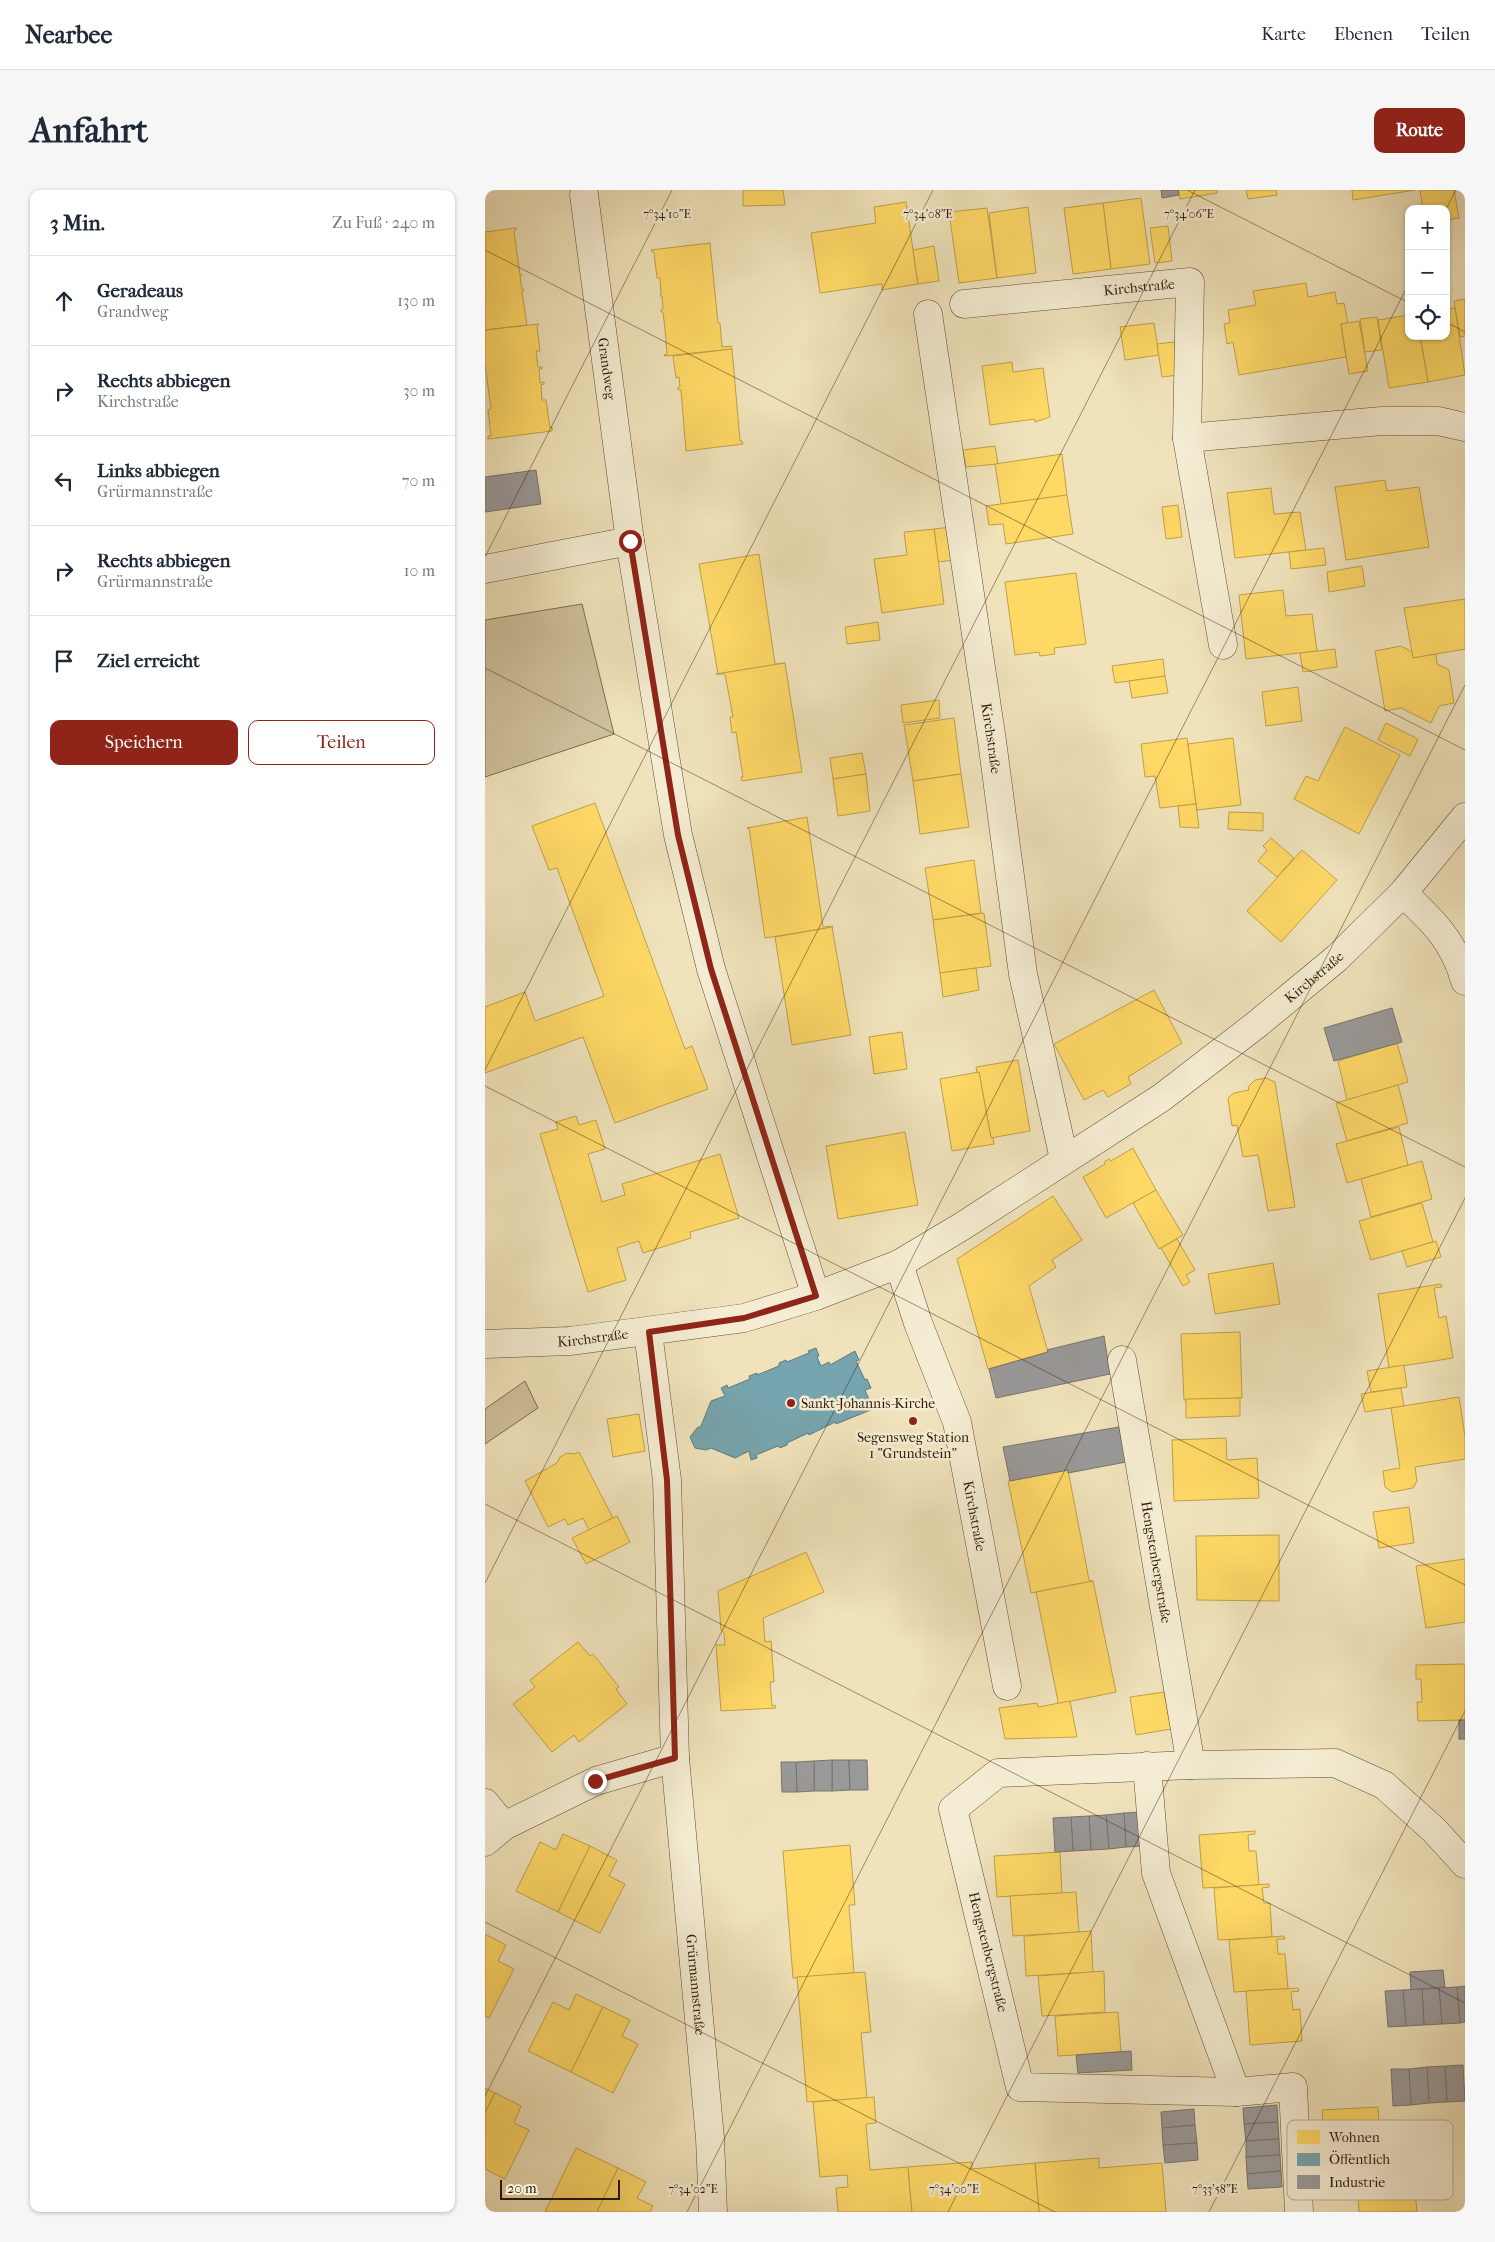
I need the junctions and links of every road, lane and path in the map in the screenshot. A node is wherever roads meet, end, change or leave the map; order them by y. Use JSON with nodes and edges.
{"nodes":[{"id":1,"x":584,"y":195,"type":"dead end"},
{"id":2,"x":965,"y":304,"type":"dead end"},
{"id":3,"x":927,"y":314,"type":"dead end"},
{"id":4,"x":1465,"y":427,"type":"edge"},
{"id":5,"x":1187,"y":438,"type":"junction"},
{"id":6,"x":630,"y":541,"type":"junction"},
{"id":7,"x":485,"y":569,"type":"edge"},
{"id":8,"x":1223,"y":645,"type":"dead end"},
{"id":9,"x":1465,"y":817,"type":"edge"},
{"id":10,"x":1403,"y":893,"type":"junction"},
{"id":11,"x":1465,"y":981,"type":"edge"},
{"id":12,"x":1065,"y":1159,"type":"junction"},
{"id":13,"x":899,"y":1264,"type":"junction"},
{"id":14,"x":816,"y":1296,"type":"junction"},
{"id":15,"x":649,"y":1332,"type":"junction"},
{"id":16,"x":485,"y":1344,"type":"edge"},
{"id":17,"x":1122,"y":1360,"type":"dead end"},
{"id":18,"x":1007,"y":1686,"type":"dead end"},
{"id":19,"x":675,"y":1758,"type":"junction"},
{"id":20,"x":1191,"y":1765,"type":"junction"},
{"id":21,"x":1147,"y":1766,"type":"junction"},
{"id":22,"x":485,"y":1803,"type":"edge"},
{"id":23,"x":494,"y":1834,"type":"edge"},
{"id":24,"x":1465,"y":1864,"type":"edge"},
{"id":25,"x":1236,"y":2092,"type":"junction"},
{"id":26,"x":1295,"y":2120,"type":"edge"},
{"id":27,"x":713,"y":2212,"type":"edge"}],
"edges":[{"from":1,"to":6,"type":"street","name":"Grandweg"},
{"from":2,"to":5,"type":"street","name":"Kirchstraße"},
{"from":3,"to":12,"type":"street","name":"Kirchstraße"},
{"from":4,"to":5,"type":"street"},
{"from":5,"to":8,"type":"street","name":"Kirchstraße"},
{"from":6,"to":7,"type":"street"},
{"from":6,"to":14,"type":"street","name":"Grandweg"},
{"from":9,"to":10,"type":"street","name":"Kirchstraße"},
{"from":10,"to":11,"type":"street"},
{"from":10,"to":12,"type":"street","name":"Kirchstraße"},
{"from":12,"to":13,"type":"street","name":"Kirchstraße"},
{"from":13,"to":14,"type":"street","name":"Kirchstraße"},
{"from":13,"to":18,"type":"street","name":"Kirchstraße"},
{"from":14,"to":15,"type":"street","name":"Kirchstraße"},
{"from":15,"to":16,"type":"street","name":"Kirchstraße"},
{"from":15,"to":19,"type":"street","name":"Grürmannstraße"},
{"from":17,"to":20,"type":"street","name":"Hengstenbergstraße"},
{"from":19,"to":23,"type":"street"},
{"from":19,"to":27,"type":"street","name":"Grürmannstraße"},
{"from":20,"to":21,"type":"street","name":"Hengstenbergstraße"},
{"from":20,"to":24,"type":"street","name":"Hengstenbergstraße"},
{"from":21,"to":25,"type":"street"},
{"from":21,"to":25,"type":"street","name":"Hengstenbergstraße"},
{"from":22,"to":23,"type":"street"},
{"from":25,"to":26,"type":"street","name":"Hengstenbergstraße"}]}
